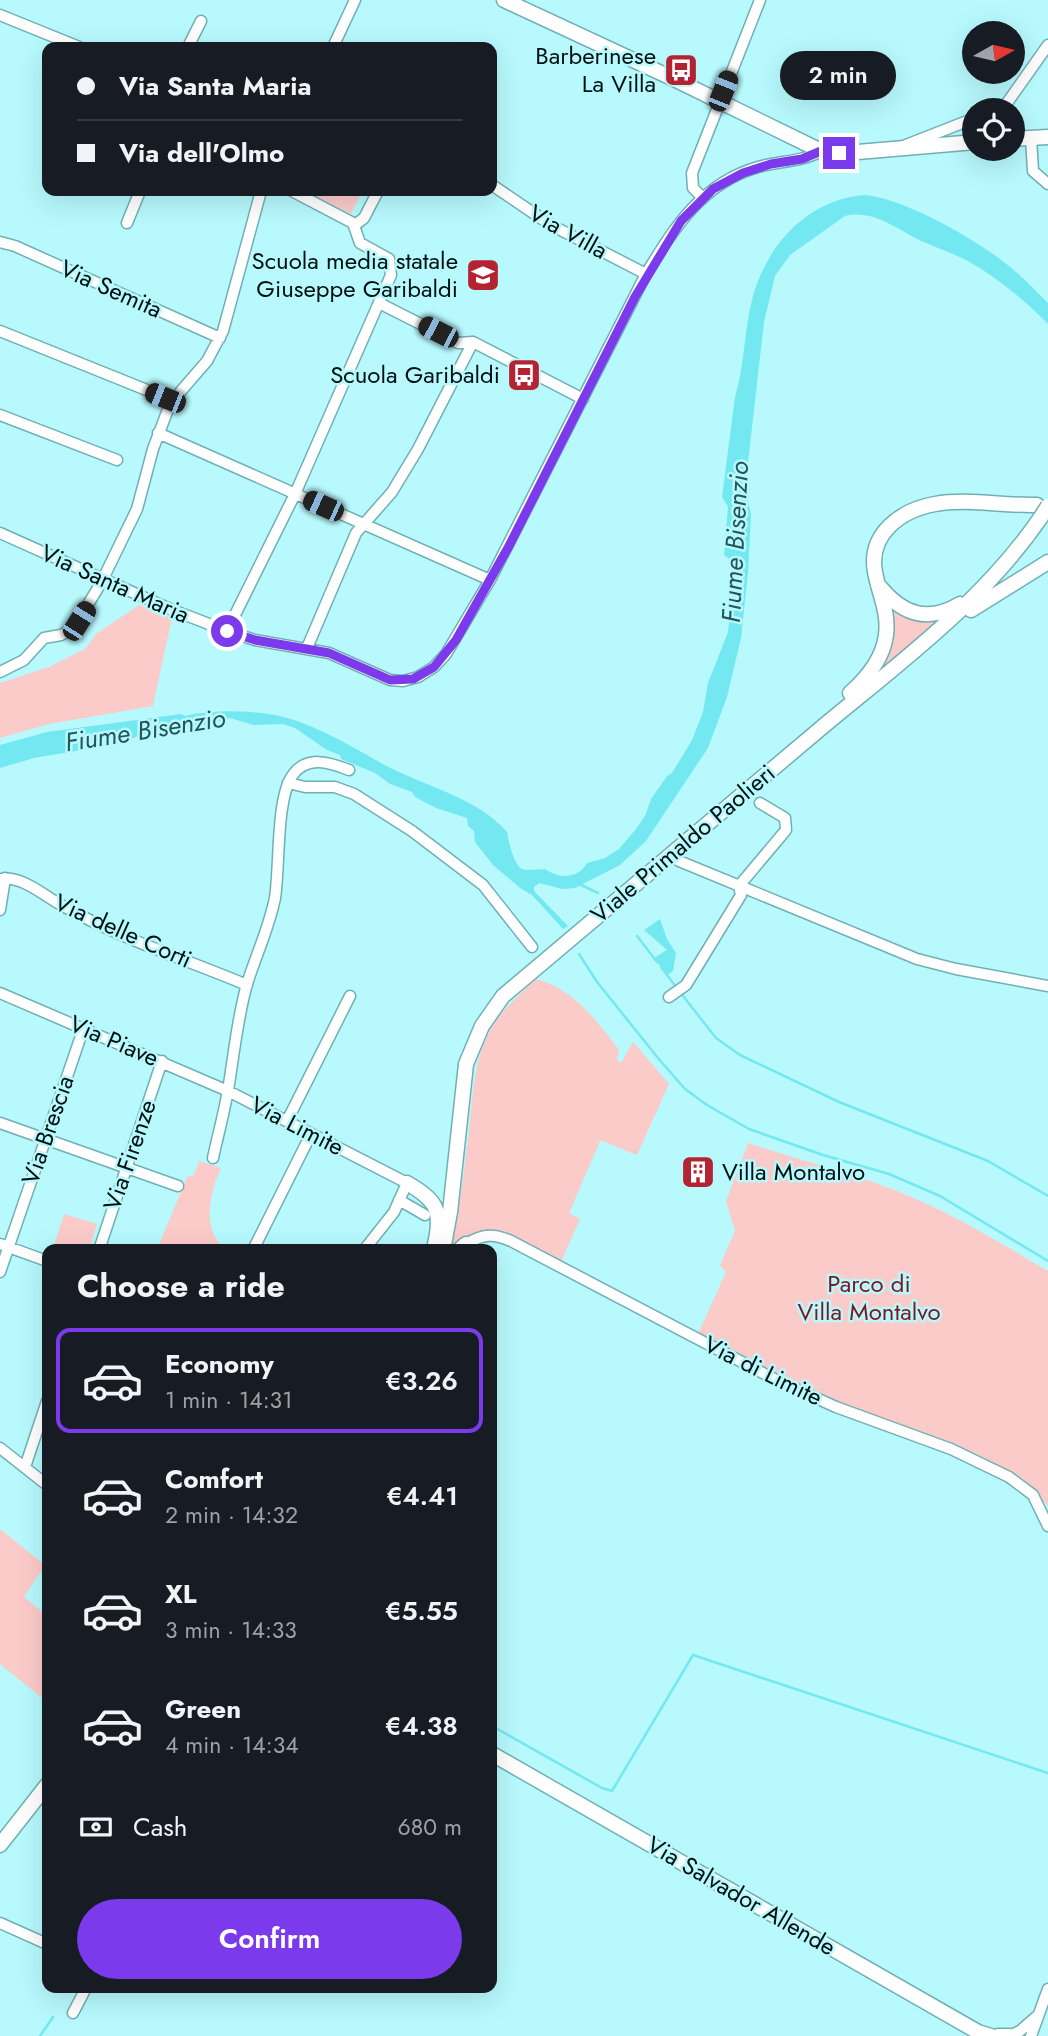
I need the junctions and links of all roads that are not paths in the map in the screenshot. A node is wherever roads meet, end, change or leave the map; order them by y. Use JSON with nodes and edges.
{"nodes":[{"id":1,"x":355,"y":0,"type":"edge"},
{"id":2,"x":503,"y":0,"type":"edge"},
{"id":3,"x":761,"y":0,"type":"edge"},
{"id":4,"x":0,"y":15,"type":"edge"},
{"id":5,"x":201,"y":20,"type":"dead end"},
{"id":6,"x":67,"y":42,"type":"edge"},
{"id":7,"x":190,"y":42,"type":"edge"},
{"id":8,"x":335,"y":42,"type":"edge"},
{"id":9,"x":1048,"y":45,"type":"edge"},
{"id":10,"x":1011,"y":98,"type":"edge"},
{"id":11,"x":719,"y":100,"type":"junction"},
{"id":12,"x":962,"y":124,"type":"edge"},
{"id":13,"x":956,"y":127,"type":"junction"},
{"id":14,"x":1048,"y":137,"type":"edge"},
{"id":15,"x":1025,"y":138,"type":"edge"},
{"id":16,"x":1031,"y":138,"type":"junction"},
{"id":17,"x":957,"y":142,"type":"junction"},
{"id":18,"x":962,"y":142,"type":"edge"},
{"id":19,"x":897,"y":149,"type":"junction"},
{"id":20,"x":821,"y":151,"type":"junction"},
{"id":21,"x":1048,"y":184,"type":"edge"},
{"id":22,"x":497,"y":188,"type":"edge"},
{"id":23,"x":138,"y":196,"type":"edge"},
{"id":24,"x":260,"y":196,"type":"edge"},
{"id":25,"x":302,"y":196,"type":"edge"},
{"id":26,"x":375,"y":196,"type":"edge"},
{"id":27,"x":702,"y":197,"type":"junction"},
{"id":28,"x":127,"y":223,"type":"dead end"},
{"id":29,"x":355,"y":225,"type":"junction"},
{"id":30,"x":0,"y":242,"type":"edge"},
{"id":31,"x":646,"y":274,"type":"junction"},
{"id":32,"x":379,"y":303,"type":"junction"},
{"id":33,"x":0,"y":331,"type":"edge"},
{"id":34,"x":220,"y":338,"type":"junction"},
{"id":35,"x":473,"y":342,"type":"junction"},
{"id":36,"x":583,"y":399,"type":"junction"},
{"id":37,"x":174,"y":401,"type":"junction"},
{"id":38,"x":0,"y":415,"type":"edge"},
{"id":39,"x":158,"y":433,"type":"junction"},
{"id":40,"x":117,"y":460,"type":"dead end"},
{"id":41,"x":295,"y":494,"type":"junction"},
{"id":42,"x":1042,"y":509,"type":"edge"},
{"id":43,"x":364,"y":524,"type":"junction"},
{"id":44,"x":0,"y":533,"type":"edge"},
{"id":45,"x":1048,"y":562,"type":"edge"},
{"id":46,"x":103,"y":579,"type":"junction"},
{"id":47,"x":490,"y":580,"type":"junction"},
{"id":48,"x":879,"y":586,"type":"junction"},
{"id":49,"x":982,"y":591,"type":"junction"},
{"id":50,"x":940,"y":628,"type":"junction"},
{"id":51,"x":227,"y":631,"type":"junction"},
{"id":52,"x":307,"y":648,"type":"junction"},
{"id":53,"x":0,"y":672,"type":"edge"},
{"id":54,"x":801,"y":745,"type":"junction"},
{"id":55,"x":349,"y":771,"type":"dead end"},
{"id":56,"x":288,"y":783,"type":"junction"},
{"id":57,"x":760,"y":803,"type":"dead end"},
{"id":58,"x":678,"y":861,"type":"dead end"},
{"id":59,"x":3,"y":879,"type":"edge"},
{"id":60,"x":739,"y":886,"type":"junction"},
{"id":61,"x":0,"y":910,"type":"edge"},
{"id":62,"x":532,"y":947,"type":"dead end"},
{"id":63,"x":247,"y":985,"type":"junction"},
{"id":64,"x":1048,"y":986,"type":"edge"},
{"id":65,"x":0,"y":993,"type":"edge"},
{"id":66,"x":350,"y":996,"type":"dead end"},
{"id":67,"x":668,"y":997,"type":"dead end"},
{"id":68,"x":84,"y":1027,"type":"junction"},
{"id":69,"x":162,"y":1061,"type":"junction"},
{"id":70,"x":228,"y":1091,"type":"junction"},
{"id":71,"x":286,"y":1121,"type":"junction"},
{"id":72,"x":0,"y":1123,"type":"edge"},
{"id":73,"x":311,"y":1135,"type":"junction"},
{"id":74,"x":45,"y":1138,"type":"junction"},
{"id":75,"x":213,"y":1158,"type":"dead end"},
{"id":76,"x":126,"y":1167,"type":"junction"},
{"id":77,"x":407,"y":1183,"type":"junction"},
{"id":78,"x":178,"y":1186,"type":"dead end"},
{"id":79,"x":399,"y":1200,"type":"junction"},
{"id":80,"x":425,"y":1215,"type":"dead end"},
{"id":81,"x":101,"y":1244,"type":"edge"},
{"id":82,"x":256,"y":1244,"type":"edge"},
{"id":83,"x":369,"y":1244,"type":"edge"},
{"id":84,"x":435,"y":1244,"type":"edge"},
{"id":85,"x":444,"y":1244,"type":"edge"},
{"id":86,"x":467,"y":1244,"type":"edge"},
{"id":87,"x":4,"y":1246,"type":"edge"},
{"id":88,"x":42,"y":1259,"type":"edge"},
{"id":89,"x":0,"y":1272,"type":"edge"},
{"id":90,"x":42,"y":1416,"type":"edge"},
{"id":91,"x":0,"y":1448,"type":"edge"},
{"id":92,"x":25,"y":1467,"type":"junction"},
{"id":93,"x":42,"y":1481,"type":"edge"},
{"id":94,"x":1048,"y":1526,"type":"edge"},
{"id":95,"x":497,"y":1757,"type":"edge"},
{"id":96,"x":497,"y":1767,"type":"edge"},
{"id":97,"x":42,"y":1791,"type":"edge"},
{"id":98,"x":0,"y":1845,"type":"edge"},
{"id":99,"x":0,"y":1923,"type":"edge"},
{"id":100,"x":42,"y":1942,"type":"edge"},
{"id":101,"x":1048,"y":1989,"type":"edge"},
{"id":102,"x":83,"y":1993,"type":"edge"},
{"id":103,"x":1042,"y":2011,"type":"edge"},
{"id":104,"x":73,"y":2013,"type":"dead end"},
{"id":105,"x":964,"y":2036,"type":"edge"},
{"id":106,"x":991,"y":2036,"type":"edge"},
{"id":107,"x":998,"y":2036,"type":"edge"},
{"id":108,"x":1009,"y":2036,"type":"edge"},
{"id":109,"x":1031,"y":2036,"type":"edge"}],
"edges":[{"from":1,"to":8,"type":"street"},
{"from":2,"to":11,"type":"main road"},
{"from":3,"to":11,"type":"street"},
{"from":4,"to":6,"type":"street"},
{"from":5,"to":7,"type":"street"},
{"from":9,"to":10,"type":"street"},
{"from":11,"to":20,"type":"main road"},
{"from":11,"to":27,"type":"street"},
{"from":12,"to":13,"type":"street"},
{"from":13,"to":17,"type":"street"},
{"from":13,"to":19,"type":"street"},
{"from":14,"to":16,"type":"main road"},
{"from":15,"to":16,"type":"main road"},
{"from":16,"to":21,"type":"street"},
{"from":17,"to":18,"type":"main road"},
{"from":17,"to":19,"type":"main road"},
{"from":19,"to":20,"type":"main road"},
{"from":20,"to":27,"type":"street"},
{"from":22,"to":31,"type":"street","name":"Via Villa"},
{"from":23,"to":28,"type":"street"},
{"from":24,"to":34,"type":"street"},
{"from":25,"to":29,"type":"street"},
{"from":26,"to":29,"type":"street"},
{"from":27,"to":31,"type":"street"},
{"from":29,"to":32,"type":"street"},
{"from":30,"to":34,"type":"street","name":"Via Semita"},
{"from":31,"to":36,"type":"street"},
{"from":32,"to":35,"type":"street"},
{"from":32,"to":41,"type":"street"},
{"from":33,"to":37,"type":"street"},
{"from":34,"to":37,"type":"street"},
{"from":35,"to":36,"type":"street"},
{"from":35,"to":43,"type":"street"},
{"from":36,"to":47,"type":"street"},
{"from":37,"to":39,"type":"street"},
{"from":38,"to":40,"type":"street"},
{"from":39,"to":41,"type":"street"},
{"from":39,"to":46,"type":"street"},
{"from":41,"to":43,"type":"street"},
{"from":41,"to":51,"type":"street"},
{"from":42,"to":48,"type":"main road"},
{"from":42,"to":49,"type":"main road","name":"Viale Primaldo Paolieri"},
{"from":43,"to":47,"type":"street"},
{"from":43,"to":52,"type":"street"},
{"from":44,"to":46,"type":"street","name":"Via Santa Maria"},
{"from":45,"to":50,"type":"main road"},
{"from":46,"to":51,"type":"street","name":"Via Santa Maria"},
{"from":46,"to":53,"type":"street"},
{"from":47,"to":52,"type":"street","name":"Via Santa Maria"},
{"from":48,"to":49,"type":"main road"},
{"from":48,"to":54,"type":"main road"},
{"from":49,"to":50,"type":"main road","name":"Viale Primaldo Paolieri"},
{"from":50,"to":54,"type":"main road","name":"Viale Primaldo Paolieri"},
{"from":51,"to":52,"type":"street","name":"Via Santa Maria"},
{"from":54,"to":85,"type":"main road","name":"Viale Primaldo Paolieri"},
{"from":55,"to":56,"type":"street"},
{"from":56,"to":62,"type":"street"},
{"from":56,"to":63,"type":"street","name":"Via Limite"},
{"from":57,"to":60,"type":"street"},
{"from":58,"to":60,"type":"street"},
{"from":59,"to":61,"type":"street"},
{"from":59,"to":63,"type":"street","name":"Via delle Corti"},
{"from":60,"to":64,"type":"street"},
{"from":60,"to":67,"type":"street"},
{"from":63,"to":70,"type":"street","name":"Via Limite"},
{"from":65,"to":68,"type":"street","name":"Via Piave"},
{"from":66,"to":71,"type":"street"},
{"from":68,"to":69,"type":"street","name":"Via Piave"},
{"from":68,"to":74,"type":"street","name":"Via Brescia"},
{"from":69,"to":70,"type":"street","name":"Via Piave"},
{"from":69,"to":76,"type":"street","name":"Via Firenze"},
{"from":70,"to":71,"type":"street","name":"Via Limite"},
{"from":70,"to":75,"type":"street"},
{"from":71,"to":73,"type":"street","name":"Via Limite"},
{"from":72,"to":74,"type":"street"},
{"from":73,"to":77,"type":"street","name":"Via Limite"},
{"from":73,"to":82,"type":"street"},
{"from":74,"to":76,"type":"street"},
{"from":74,"to":87,"type":"street","name":"Via Brescia"},
{"from":76,"to":78,"type":"street"},
{"from":76,"to":81,"type":"street","name":"Via Firenze"},
{"from":77,"to":79,"type":"street"},
{"from":77,"to":84,"type":"main road"},
{"from":79,"to":80,"type":"street"},
{"from":79,"to":83,"type":"street"},
{"from":86,"to":94,"type":"street","name":"Via di Limite"},
{"from":87,"to":88,"type":"street"},
{"from":87,"to":89,"type":"street","name":"Via Brescia"},
{"from":90,"to":92,"type":"street"},
{"from":91,"to":92,"type":"street"},
{"from":92,"to":93,"type":"street"},
{"from":95,"to":106,"type":"main road","name":"Via Salvador Allende"},
{"from":96,"to":105,"type":"main road","name":"Via Salvador Allende"},
{"from":97,"to":98,"type":"main road"},
{"from":99,"to":100,"type":"street"},
{"from":101,"to":103,"type":"street"},
{"from":102,"to":104,"type":"street"},
{"from":103,"to":108,"type":"street"},
{"from":103,"to":109,"type":"street"},
{"from":107,"to":108,"type":"main road"}]}
